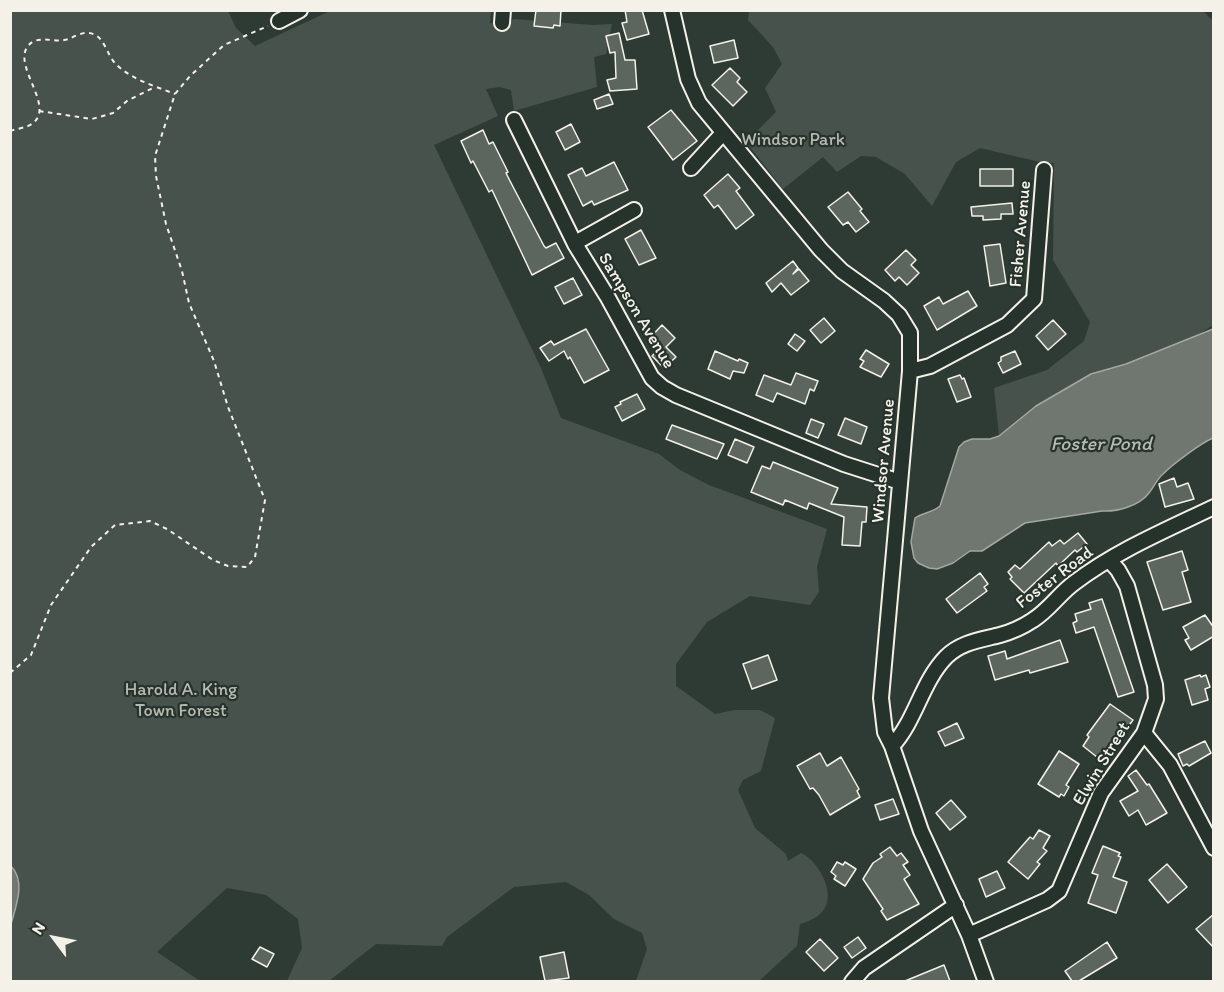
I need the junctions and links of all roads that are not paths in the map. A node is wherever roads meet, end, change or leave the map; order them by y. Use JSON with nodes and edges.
{"nodes":[{"id":1,"x":300,"y":10,"type":"edge"},
{"id":2,"x":672,"y":10,"type":"edge"},
{"id":3,"x":279,"y":21,"type":"road end"},
{"id":4,"x":514,"y":120,"type":"dead end"},
{"id":5,"x":723,"y":133,"type":"junction"},
{"id":6,"x":691,"y":168,"type":"dead end"},
{"id":7,"x":1044,"y":170,"type":"dead end"},
{"id":8,"x":634,"y":210,"type":"dead end"},
{"id":9,"x":575,"y":243,"type":"junction"},
{"id":10,"x":910,"y":371,"type":"junction"},
{"id":11,"x":900,"y":482,"type":"junction"},
{"id":12,"x":1214,"y":507,"type":"edge"},
{"id":13,"x":1109,"y":560,"type":"junction"},
{"id":14,"x":1144,"y":733,"type":"junction"},
{"id":15,"x":892,"y":746,"type":"junction"},
{"id":16,"x":1214,"y":848,"type":"edge"},
{"id":17,"x":956,"y":905,"type":"junction"},
{"id":18,"x":969,"y":935,"type":"junction"},
{"id":19,"x":852,"y":981,"type":"edge"},
{"id":20,"x":986,"y":981,"type":"edge"}],
"edges":[{"from":1,"to":3,"type":"street"},
{"from":2,"to":5,"type":"street","name":"Windsor Avenue"},
{"from":4,"to":9,"type":"street","name":"Sampson Avenue"},
{"from":5,"to":6,"type":"street"},
{"from":5,"to":10,"type":"street","name":"Windsor Avenue"},
{"from":7,"to":10,"type":"street","name":"Fisher Avenue"},
{"from":8,"to":9,"type":"street"},
{"from":9,"to":11,"type":"street","name":"Sampson Avenue"},
{"from":10,"to":11,"type":"street","name":"Windsor Avenue"},
{"from":11,"to":15,"type":"street","name":"Windsor Avenue"},
{"from":12,"to":13,"type":"street","name":"Foster Road"},
{"from":13,"to":14,"type":"street","name":"Elwin Street"},
{"from":13,"to":15,"type":"street","name":"Foster Road"},
{"from":14,"to":16,"type":"street"},
{"from":14,"to":18,"type":"street","name":"Elwin Street"},
{"from":15,"to":17,"type":"street","name":"Windsor Avenue"},
{"from":17,"to":18,"type":"street","name":"Windsor Avenue"},
{"from":17,"to":19,"type":"street"},
{"from":18,"to":20,"type":"street","name":"Windsor Avenue"}]}
